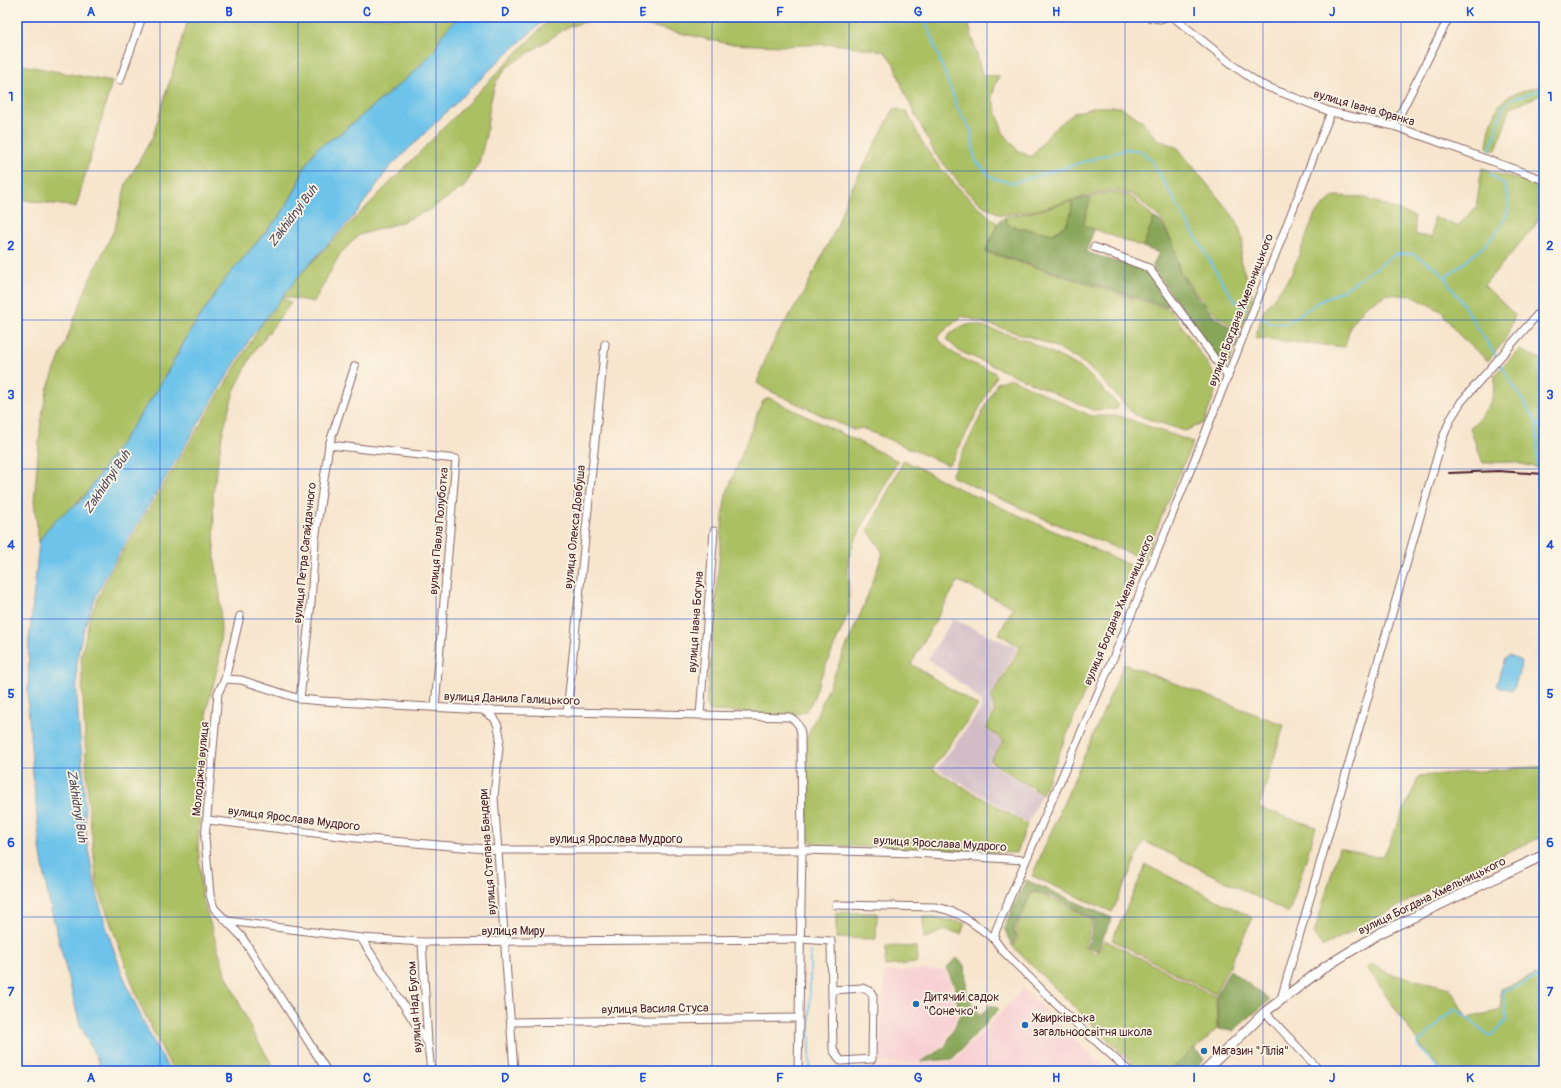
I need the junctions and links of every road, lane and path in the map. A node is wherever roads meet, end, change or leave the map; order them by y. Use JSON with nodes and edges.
{"nodes":[{"id":1,"x":142,"y":17,"type":"edge"},
{"id":2,"x":1148,"y":17,"type":"edge"},
{"id":3,"x":1165,"y":17,"type":"edge"},
{"id":4,"x":1174,"y":17,"type":"edge"},
{"id":5,"x":1449,"y":17,"type":"edge"},
{"id":6,"x":120,"y":80,"type":"dead end"},
{"id":7,"x":1331,"y":112,"type":"junction"},
{"id":8,"x":1394,"y":126,"type":"junction"},
{"id":9,"x":1544,"y":180,"type":"edge"},
{"id":10,"x":1094,"y":247,"type":"dead end"},
{"id":11,"x":1544,"y":308,"type":"edge"},
{"id":12,"x":606,"y":344,"type":"dead end"},
{"id":13,"x":355,"y":366,"type":"dead end"},
{"id":14,"x":1228,"y":377,"type":"junction"},
{"id":15,"x":329,"y":445,"type":"junction"},
{"id":16,"x":714,"y":531,"type":"dead end"},
{"id":17,"x":240,"y":616,"type":"dead end"},
{"id":18,"x":225,"y":679,"type":"junction"},
{"id":19,"x":300,"y":699,"type":"junction"},
{"id":20,"x":435,"y":707,"type":"junction"},
{"id":21,"x":483,"y":710,"type":"junction"},
{"id":22,"x":567,"y":712,"type":"junction"},
{"id":23,"x":700,"y":715,"type":"junction"},
{"id":24,"x":208,"y":820,"type":"junction"},
{"id":25,"x":498,"y":850,"type":"junction"},
{"id":26,"x":802,"y":850,"type":"junction"},
{"id":27,"x":1544,"y":855,"type":"edge"},
{"id":28,"x":1025,"y":860,"type":"junction"},
{"id":29,"x":836,"y":905,"type":"dead end"},
{"id":30,"x":227,"y":921,"type":"junction"},
{"id":31,"x":361,"y":938,"type":"junction"},
{"id":32,"x":800,"y":939,"type":"junction"},
{"id":33,"x":994,"y":939,"type":"junction"},
{"id":34,"x":422,"y":942,"type":"junction"},
{"id":35,"x":506,"y":942,"type":"junction"},
{"id":36,"x":833,"y":990,"type":"junction"},
{"id":37,"x":1281,"y":999,"type":"junction"},
{"id":38,"x":1265,"y":1012,"type":"junction"},
{"id":39,"x":798,"y":1018,"type":"junction"},
{"id":40,"x":511,"y":1022,"type":"junction"},
{"id":41,"x":428,"y":1044,"type":"junction"},
{"id":42,"x":327,"y":1071,"type":"edge"},
{"id":43,"x":432,"y":1071,"type":"edge"},
{"id":44,"x":514,"y":1071,"type":"edge"},
{"id":45,"x":798,"y":1071,"type":"edge"},
{"id":46,"x":1129,"y":1071,"type":"edge"},
{"id":47,"x":1204,"y":1071,"type":"edge"},
{"id":48,"x":1320,"y":1071,"type":"edge"}],
"edges":[{"from":1,"to":6,"type":"street"},
{"from":2,"to":3,"type":"street"},
{"from":4,"to":7,"type":"street","name":"вулиця Івана Франка"},
{"from":5,"to":8,"type":"street"},
{"from":7,"to":8,"type":"street","name":"вулиця Івана Франка"},
{"from":7,"to":14,"type":"street","name":"вулиця Богдана Хмельницького"},
{"from":8,"to":9,"type":"street","name":"вулиця Івана Франка"},
{"from":10,"to":14,"type":"street"},
{"from":11,"to":37,"type":"street"},
{"from":12,"to":22,"type":"street","name":"вулиця Олекса Довбуша"},
{"from":13,"to":15,"type":"street","name":"вулиця Петра Сагайдачного"},
{"from":14,"to":28,"type":"street","name":"вулиця Богдана Хмельницького"},
{"from":15,"to":19,"type":"street","name":"вулиця Петра Сагайдачного"},
{"from":15,"to":20,"type":"street","name":"вулиця Павла Полуботка"},
{"from":16,"to":23,"type":"street","name":"вулиця Івана Богуна"},
{"from":17,"to":18,"type":"street","name":"Молодіжна вулиця"},
{"from":18,"to":19,"type":"street","name":"вулиця Данила Галицького"},
{"from":18,"to":24,"type":"street","name":"Молодіжна вулиця"},
{"from":19,"to":20,"type":"street","name":"вулиця Данила Галицького"},
{"from":20,"to":21,"type":"street","name":"вулиця Данила Галицького"},
{"from":21,"to":22,"type":"street","name":"вулиця Данила Галицького"},
{"from":21,"to":25,"type":"street","name":"вулиця Степана Бандери"},
{"from":22,"to":23,"type":"street","name":"вулиця Данила Галицького"},
{"from":23,"to":26,"type":"street","name":"вулиця Данила Галицького"},
{"from":24,"to":25,"type":"street","name":"вулиця Ярослава Мудрого"},
{"from":24,"to":30,"type":"street","name":"Молодіжна вулиця"},
{"from":25,"to":26,"type":"street","name":"вулиця Ярослава Мудрого"},
{"from":25,"to":35,"type":"street","name":"вулиця Степана Бандери"},
{"from":26,"to":28,"type":"street","name":"вулиця Ярослава Мудрого"},
{"from":26,"to":32,"type":"street"},
{"from":27,"to":37,"type":"street","name":"вулиця Богдана Хмельницького"},
{"from":28,"to":33,"type":"street","name":"вулиця Богдана Хмельницького"},
{"from":29,"to":33,"type":"street"},
{"from":30,"to":31,"type":"street","name":"вулиця Миру"},
{"from":30,"to":42,"type":"street","name":"Молодіжна вулиця"},
{"from":31,"to":34,"type":"street","name":"вулиця Миру"},
{"from":31,"to":41,"type":"street"},
{"from":32,"to":35,"type":"street","name":"вулиця Миру"},
{"from":32,"to":36,"type":"street","name":"вулиця Миру"},
{"from":32,"to":39,"type":"street"},
{"from":33,"to":46,"type":"street"},
{"from":34,"to":35,"type":"street","name":"вулиця Миру"},
{"from":34,"to":41,"type":"street","name":"вулиця Над Бугом"},
{"from":35,"to":40,"type":"street","name":"вулиця Степана Бандери"},
{"from":36,"to":36,"type":"street"},
{"from":37,"to":38,"type":"street","name":"вулиця Богдана Хмельницького"},
{"from":38,"to":47,"type":"street","name":"вулиця Богдана Хмельницького"},
{"from":38,"to":48,"type":"street"},
{"from":39,"to":40,"type":"street","name":"вулиця Василя Стуса"},
{"from":39,"to":45,"type":"street"},
{"from":40,"to":44,"type":"street","name":"вулиця Степана Бандери"},
{"from":41,"to":43,"type":"street","name":"вулиця Над Бугом"}]}
